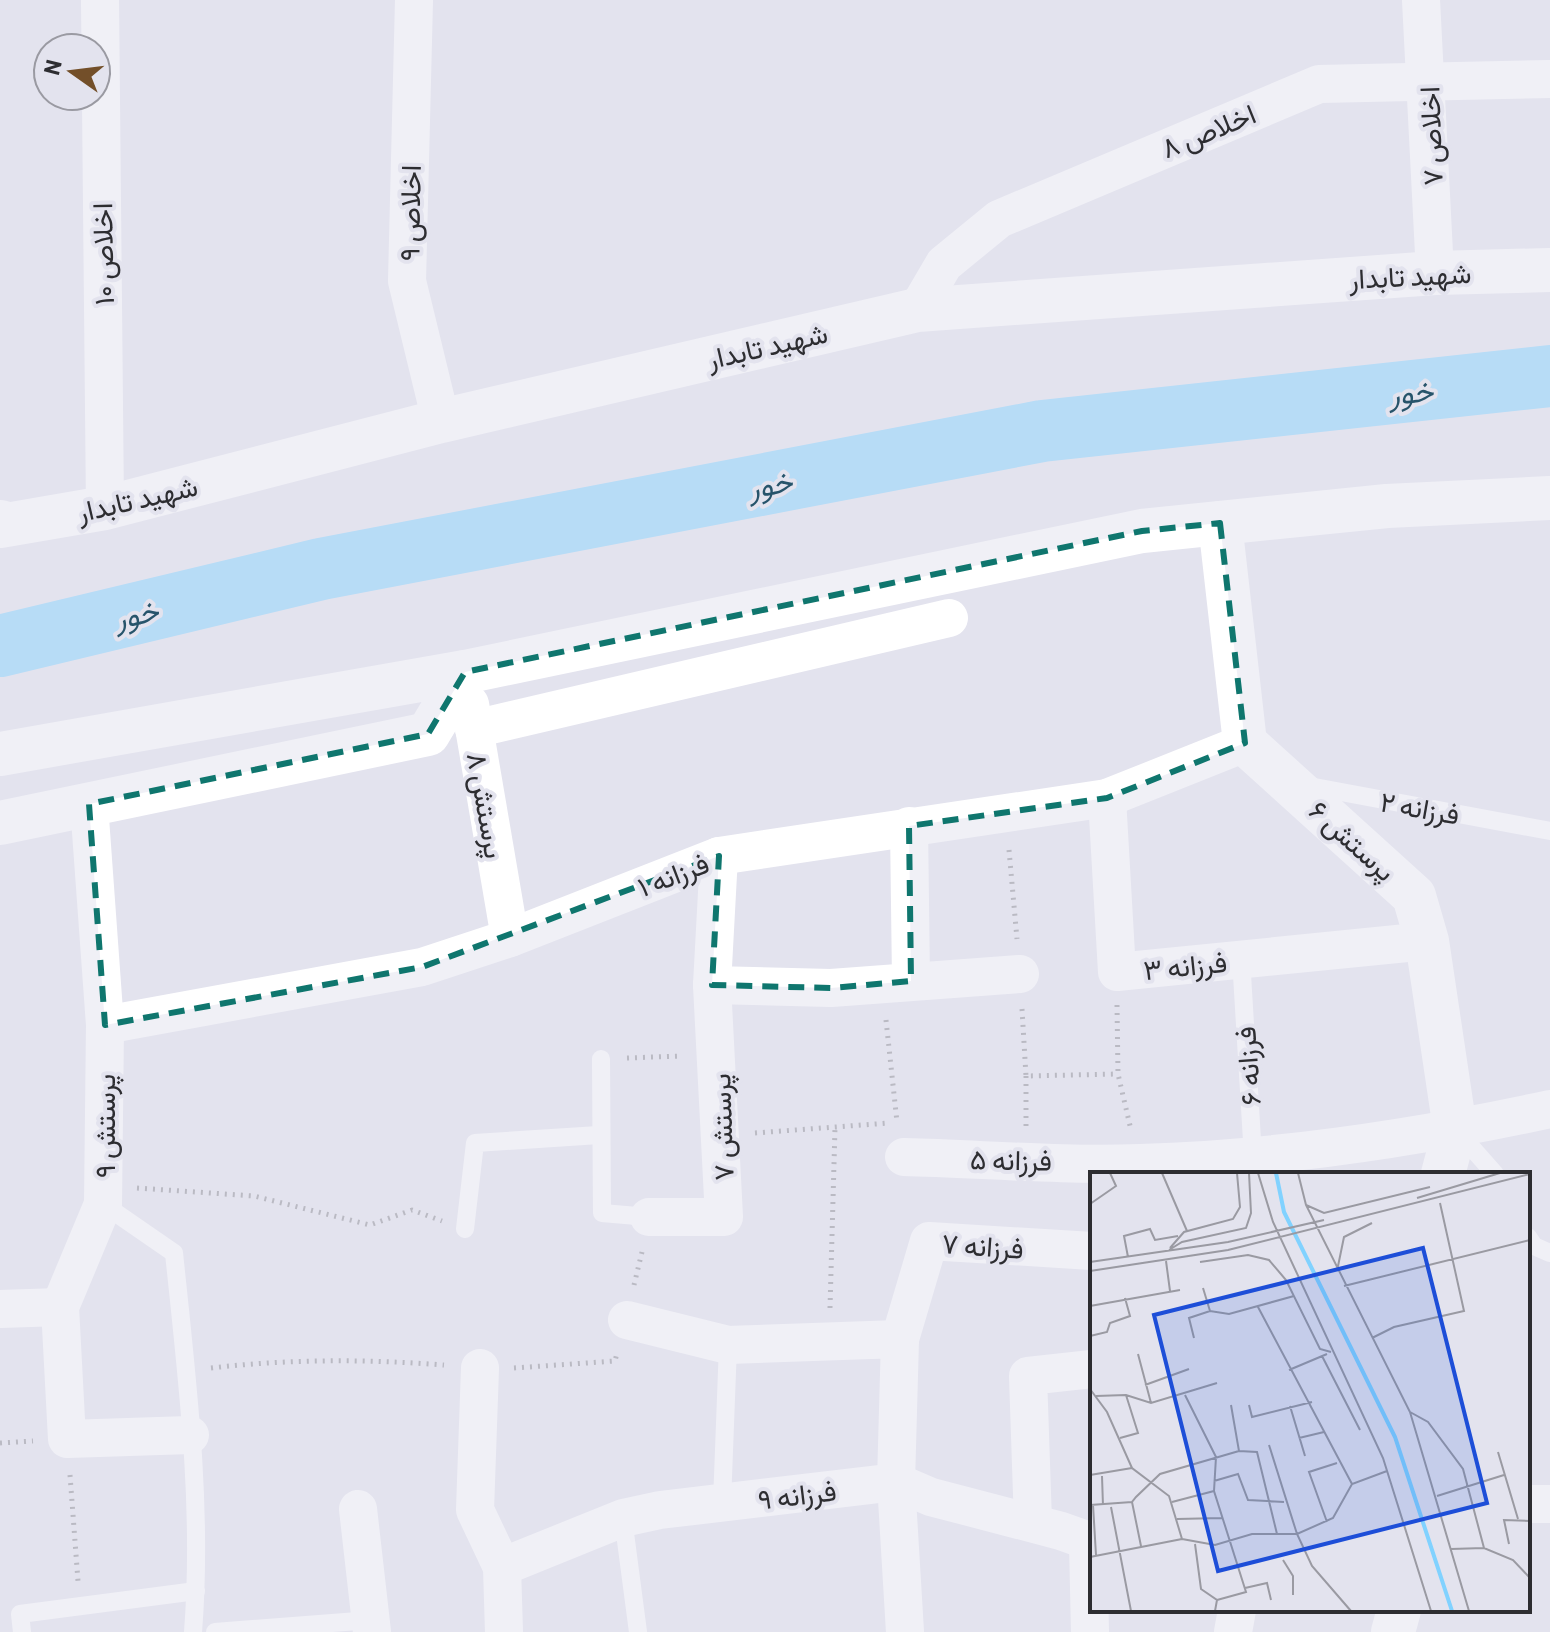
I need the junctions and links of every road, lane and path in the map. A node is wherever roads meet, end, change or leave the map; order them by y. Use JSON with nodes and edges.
{"nodes":[{"id":1,"x":100,"y":0,"type":"edge"},
{"id":2,"x":414,"y":0,"type":"edge"},
{"id":3,"x":1421,"y":0,"type":"edge"},
{"id":4,"x":1550,"y":79,"type":"edge"},
{"id":5,"x":1428,"y":81,"type":"junction"},
{"id":6,"x":1550,"y":270,"type":"edge"},
{"id":7,"x":1435,"y":273,"type":"junction"},
{"id":8,"x":917,"y":310,"type":"junction"},
{"id":9,"x":441,"y":421,"type":"junction"},
{"id":10,"x":1550,"y":498,"type":"edge"},
{"id":11,"x":105,"y":508,"type":"junction"},
{"id":12,"x":1220,"y":523,"type":"junction"},
{"id":13,"x":2,"y":524,"type":"edge"},
{"id":14,"x":949,"y":618,"type":"dead end"},
{"id":15,"x":465,"y":672,"type":"junction"},
{"id":16,"x":474,"y":729,"type":"junction"},
{"id":17,"x":1245,"y":743,"type":"junction"},
{"id":18,"x":0,"y":754,"type":"edge"},
{"id":19,"x":1290,"y":783,"type":"junction"},
{"id":20,"x":1107,"y":798,"type":"junction"},
{"id":21,"x":89,"y":804,"type":"junction"},
{"id":22,"x":1006,"y":813,"type":"junction"},
{"id":23,"x":0,"y":823,"type":"edge"},
{"id":24,"x":909,"y":826,"type":"junction"},
{"id":25,"x":1550,"y":831,"type":"edge"},
{"id":26,"x":719,"y":856,"type":"junction"},
{"id":27,"x":510,"y":938,"type":"junction"},
{"id":28,"x":1427,"y":941,"type":"junction"},
{"id":29,"x":1241,"y":958,"type":"junction"},
{"id":30,"x":1117,"y":972,"type":"junction"},
{"id":31,"x":1020,"y":974,"type":"junction"},
{"id":32,"x":897,"y":982,"type":"junction"},
{"id":33,"x":712,"y":985,"type":"junction"},
{"id":34,"x":105,"y":1025,"type":"junction"},
{"id":35,"x":718,"y":1055,"type":"junction"},
{"id":36,"x":601,"y":1059,"type":"joint"},
{"id":37,"x":1118,"y":1074,"type":"junction"},
{"id":38,"x":1026,"y":1076,"type":"junction"},
{"id":39,"x":1550,"y":1109,"type":"edge"},
{"id":40,"x":835,"y":1128,"type":"junction"},
{"id":41,"x":1455,"y":1129,"type":"junction"},
{"id":42,"x":599,"y":1135,"type":"junction"},
{"id":43,"x":722,"y":1135,"type":"junction"},
{"id":44,"x":901,"y":1140,"type":"junction"},
{"id":45,"x":1026,"y":1159,"type":"junction"},
{"id":46,"x":1138,"y":1163,"type":"junction"},
{"id":47,"x":1252,"y":1166,"type":"edge"},
{"id":48,"x":1444,"y":1172,"type":"edge"},
{"id":49,"x":1493,"y":1172,"type":"edge"},
{"id":50,"x":103,"y":1195,"type":"junction"},
{"id":51,"x":649,"y":1217,"type":"junction"},
{"id":52,"x":465,"y":1229,"type":"joint"},
{"id":53,"x":1530,"y":1240,"type":"edge"},
{"id":54,"x":1090,"y":1251,"type":"edge"},
{"id":55,"x":1550,"y":1253,"type":"edge"},
{"id":56,"x":60,"y":1307,"type":"junction"},
{"id":57,"x":0,"y":1309,"type":"edge"},
{"id":58,"x":627,"y":1320,"type":"junction"},
{"id":59,"x":900,"y":1339,"type":"junction"},
{"id":60,"x":830,"y":1341,"type":"junction"},
{"id":61,"x":728,"y":1345,"type":"junction"},
{"id":62,"x":480,"y":1368,"type":"junction"},
{"id":63,"x":1090,"y":1369,"type":"edge"},
{"id":64,"x":186,"y":1371,"type":"junction"},
{"id":65,"x":190,"y":1435,"type":"junction"},
{"id":66,"x":67,"y":1439,"type":"junction"},
{"id":67,"x":896,"y":1482,"type":"junction"},
{"id":68,"x":722,"y":1503,"type":"junction"},
{"id":69,"x":358,"y":1509,"type":"dead end"},
{"id":70,"x":623,"y":1518,"type":"junction"},
{"id":71,"x":1033,"y":1523,"type":"junction"},
{"id":72,"x":1090,"y":1543,"type":"edge"},
{"id":73,"x":502,"y":1567,"type":"junction"},
{"id":74,"x":196,"y":1591,"type":"junction"},
{"id":75,"x":81,"y":1606,"type":"junction"},
{"id":76,"x":1237,"y":1612,"type":"edge"},
{"id":77,"x":1398,"y":1612,"type":"edge"},
{"id":78,"x":372,"y":1626,"type":"edge"},
{"id":79,"x":22,"y":1632,"type":"edge"},
{"id":80,"x":193,"y":1632,"type":"edge"},
{"id":81,"x":215,"y":1632,"type":"edge"},
{"id":82,"x":504,"y":1632,"type":"edge"},
{"id":83,"x":638,"y":1632,"type":"edge"},
{"id":84,"x":905,"y":1632,"type":"edge"},
{"id":85,"x":1090,"y":1632,"type":"edge"},
{"id":86,"x":1233,"y":1632,"type":"edge"},
{"id":87,"x":1393,"y":1632,"type":"edge"}],
"edges":[{"from":1,"to":11,"type":"street","name":"اخلاص ۱۰"},
{"from":2,"to":9,"type":"street","name":"اخلاص ۹"},
{"from":3,"to":5,"type":"street","name":"اخلاص ۷"},
{"from":4,"to":5,"type":"street","name":"اخلاص ۸"},
{"from":5,"to":7,"type":"street","name":"اخلاص ۷"},
{"from":5,"to":8,"type":"street","name":"اخلاص ۸"},
{"from":6,"to":7,"type":"street","name":"شهید تابدار"},
{"from":7,"to":8,"type":"street","name":"شهید تابدار"},
{"from":8,"to":9,"type":"street","name":"شهید تابدار"},
{"from":9,"to":11,"type":"street","name":"شهید تابدار"},
{"from":10,"to":12,"type":"street"},
{"from":11,"to":13,"type":"street","name":"شهید تابدار"},
{"from":12,"to":15,"type":"street"},
{"from":12,"to":17,"type":"street"},
{"from":14,"to":16,"type":"street"},
{"from":15,"to":16,"type":"street","name":"پرستش ۸"},
{"from":15,"to":18,"type":"street"},
{"from":15,"to":21,"type":"street"},
{"from":16,"to":27,"type":"street","name":"پرستش ۸"},
{"from":17,"to":19,"type":"street","name":"پرستش ۶"},
{"from":17,"to":20,"type":"street","name":"فرزانه ۱"},
{"from":19,"to":25,"type":"lane","name":"فرزانه ۲"},
{"from":19,"to":28,"type":"street","name":"پرستش ۶"},
{"from":20,"to":22,"type":"street","name":"فرزانه ۱"},
{"from":20,"to":30,"type":"street","name":"فرزانه ۳"},
{"from":21,"to":23,"type":"street"},
{"from":21,"to":34,"type":"street","name":"پرستش ۹"},
{"from":22,"to":24,"type":"street","name":"فرزانه ۱"},
{"from":22,"to":31,"type":"path"},
{"from":24,"to":26,"type":"street","name":"فرزانه ۱"},
{"from":24,"to":32,"type":"street"},
{"from":26,"to":27,"type":"street","name":"فرزانه ۱"},
{"from":26,"to":33,"type":"street","name":"پرستش ۷"},
{"from":27,"to":34,"type":"street","name":"فرزانه ۱"},
{"from":28,"to":29,"type":"street","name":"فرزانه ۳"},
{"from":28,"to":41,"type":"street","name":"پرستش ۶"},
{"from":29,"to":30,"type":"street","name":"فرزانه ۳"},
{"from":29,"to":47,"type":"lane","name":"فرزانه ۶"},
{"from":30,"to":37,"type":"path"},
{"from":31,"to":32,"type":"street"},
{"from":31,"to":38,"type":"path"},
{"from":32,"to":33,"type":"street"},
{"from":32,"to":44,"type":"path"},
{"from":33,"to":35,"type":"street","name":"پرستش ۷"},
{"from":34,"to":50,"type":"street","name":"پرستش ۹"},
{"from":35,"to":36,"type":"path"},
{"from":35,"to":43,"type":"street","name":"پرستش ۷"},
{"from":36,"to":42,"type":"lane"},
{"from":37,"to":38,"type":"path"},
{"from":37,"to":46,"type":"path"},
{"from":38,"to":45,"type":"path"},
{"from":39,"to":41,"type":"street","name":"فرزانه ۵"},
{"from":40,"to":43,"type":"path"},
{"from":40,"to":44,"type":"path"},
{"from":40,"to":60,"type":"path"},
{"from":41,"to":47,"type":"street","name":"فرزانه ۵"},
{"from":41,"to":48,"type":"street","name":"پرستش ۶"},
{"from":41,"to":49,"type":"lane"},
{"from":42,"to":51,"type":"lane"},
{"from":42,"to":52,"type":"lane"},
{"from":43,"to":51,"type":"street","name":"پرستش ۷"},
{"from":44,"to":45,"type":"street","name":"فرزانه ۵"},
{"from":45,"to":46,"type":"street","name":"فرزانه ۵"},
{"from":46,"to":47,"type":"street","name":"فرزانه ۵"},
{"from":50,"to":52,"type":"path"},
{"from":50,"to":56,"type":"street","name":"پرستش ۹"},
{"from":50,"to":64,"type":"lane"},
{"from":51,"to":58,"type":"path"},
{"from":53,"to":55,"type":"lane"},
{"from":54,"to":59,"type":"street","name":"فرزانه ۷"},
{"from":56,"to":57,"type":"street"},
{"from":56,"to":66,"type":"street","name":"پرستش ۹"},
{"from":58,"to":61,"type":"street"},
{"from":58,"to":62,"type":"path"},
{"from":59,"to":60,"type":"street"},
{"from":59,"to":67,"type":"street"},
{"from":60,"to":61,"type":"street"},
{"from":61,"to":68,"type":"lane"},
{"from":62,"to":64,"type":"path"},
{"from":62,"to":73,"type":"street"},
{"from":63,"to":71,"type":"street"},
{"from":64,"to":65,"type":"lane"},
{"from":65,"to":66,"type":"street"},
{"from":65,"to":74,"type":"lane"},
{"from":66,"to":75,"type":"path"},
{"from":67,"to":68,"type":"street","name":"فرزانه ۹"},
{"from":67,"to":71,"type":"street","name":"فرزانه ۹"},
{"from":67,"to":84,"type":"street"},
{"from":68,"to":70,"type":"street","name":"فرزانه ۹"},
{"from":69,"to":78,"type":"street"},
{"from":70,"to":73,"type":"street","name":"فرزانه ۹"},
{"from":70,"to":83,"type":"lane"},
{"from":71,"to":72,"type":"street","name":"فرزانه ۹"},
{"from":72,"to":85,"type":"street"},
{"from":73,"to":82,"type":"street"},
{"from":74,"to":75,"type":"lane"},
{"from":74,"to":80,"type":"lane"},
{"from":75,"to":79,"type":"lane"},
{"from":76,"to":86,"type":"street"},
{"from":77,"to":87,"type":"street"},
{"from":78,"to":81,"type":"lane"}]}
